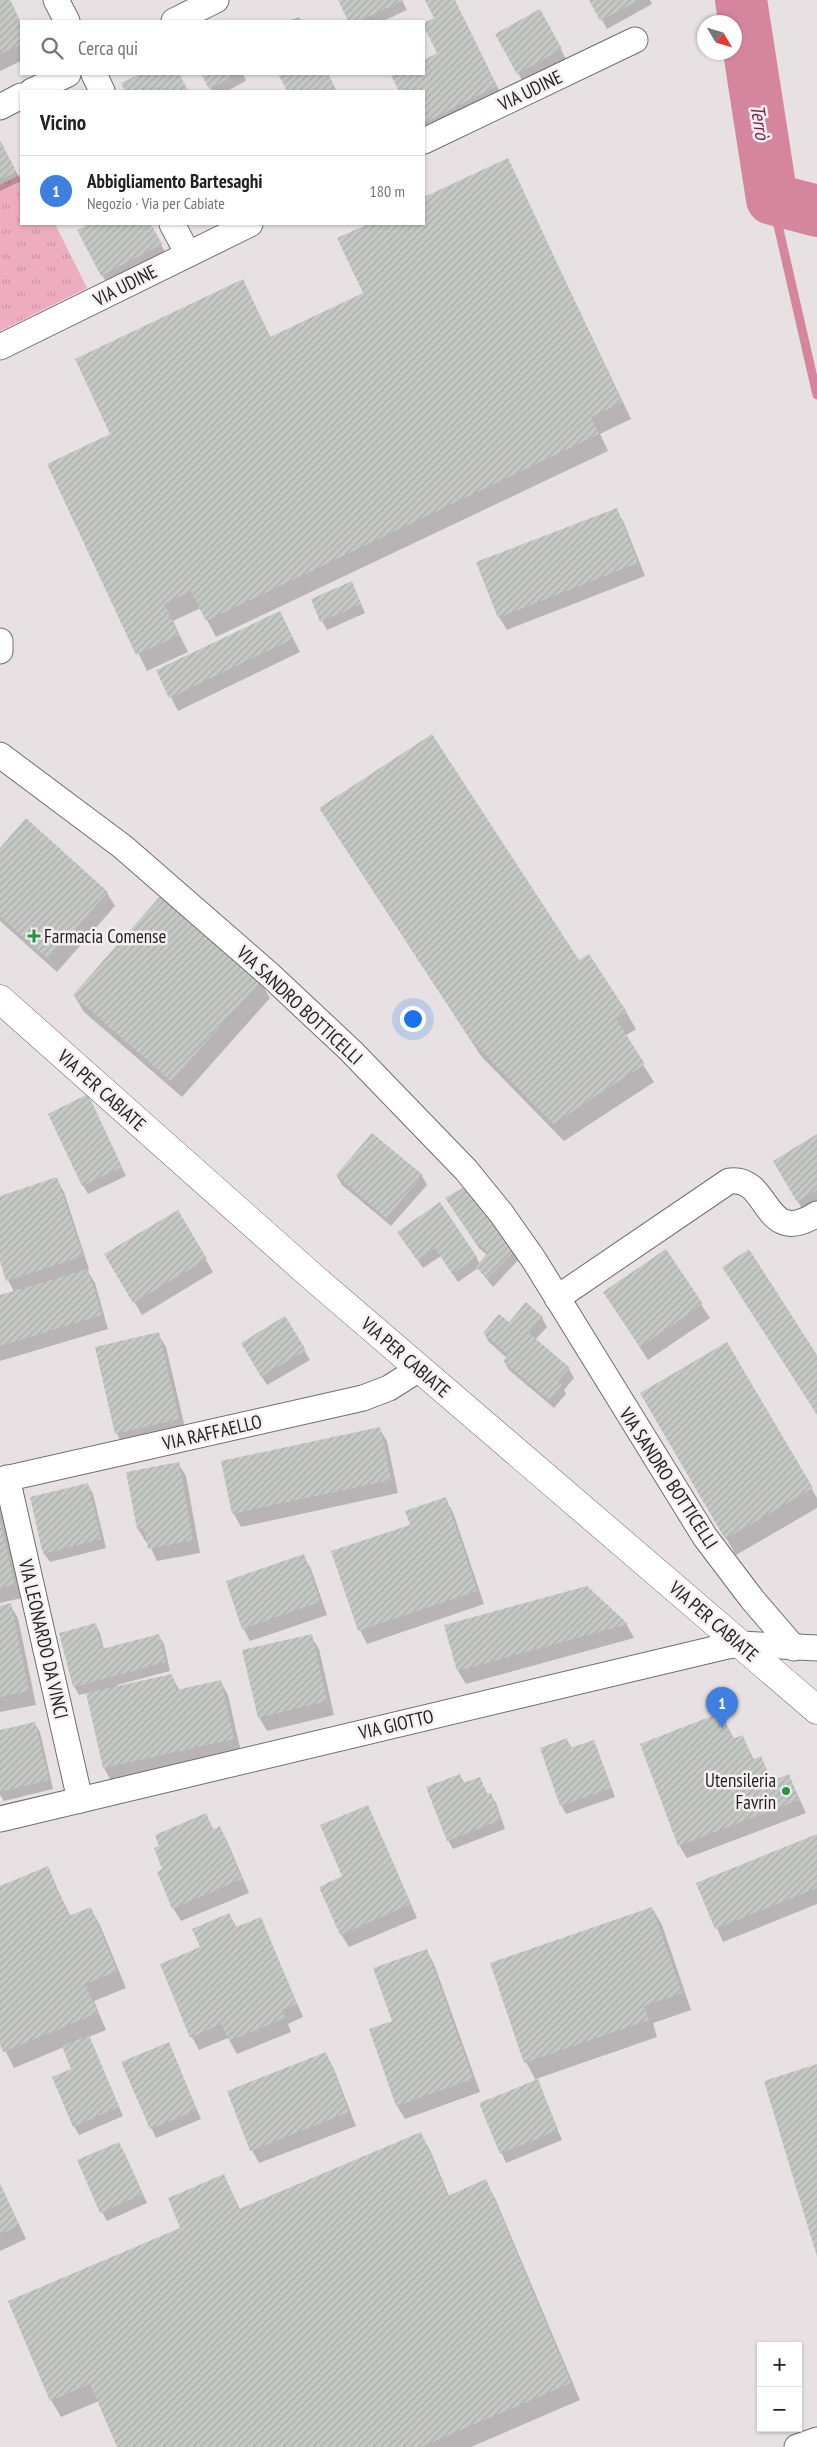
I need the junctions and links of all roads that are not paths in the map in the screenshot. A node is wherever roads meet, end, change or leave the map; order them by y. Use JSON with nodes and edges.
{"nodes":[{"id":1,"x":56,"y":0,"type":"edge"},
{"id":2,"x":216,"y":0,"type":"edge"},
{"id":3,"x":66,"y":20,"type":"edge"},
{"id":4,"x":176,"y":20,"type":"edge"},
{"id":5,"x":635,"y":40,"type":"dead end"},
{"id":6,"x":66,"y":75,"type":"edge"},
{"id":7,"x":94,"y":75,"type":"edge"},
{"id":8,"x":34,"y":90,"type":"edge"},
{"id":9,"x":102,"y":90,"type":"edge"},
{"id":10,"x":20,"y":96,"type":"edge"},
{"id":11,"x":0,"y":106,"type":"edge"},
{"id":12,"x":425,"y":141,"type":"edge"},
{"id":13,"x":173,"y":225,"type":"edge"},
{"id":14,"x":248,"y":225,"type":"edge"},
{"id":15,"x":188,"y":254,"type":"junction"},
{"id":16,"x":0,"y":348,"type":"edge"},
{"id":17,"x":0,"y":640,"type":"edge"},
{"id":18,"x":0,"y":650,"type":"edge"},
{"id":19,"x":0,"y":755,"type":"edge"},
{"id":20,"x":0,"y":999,"type":"edge"},
{"id":21,"x":817,"y":1214,"type":"edge"},
{"id":22,"x":556,"y":1298,"type":"junction"},
{"id":23,"x":419,"y":1368,"type":"junction"},
{"id":24,"x":4,"y":1479,"type":"edge"},
{"id":25,"x":741,"y":1644,"type":"junction"},
{"id":26,"x":806,"y":1648,"type":"edge"},
{"id":27,"x":817,"y":1710,"type":"edge"},
{"id":28,"x":80,"y":1800,"type":"junction"},
{"id":29,"x":0,"y":1819,"type":"edge"},
{"id":30,"x":817,"y":2440,"type":"edge"},
{"id":31,"x":798,"y":2447,"type":"edge"}],
"edges":[{"from":1,"to":3,"type":"street"},
{"from":2,"to":4,"type":"street"},
{"from":5,"to":12,"type":"street","name":"VIA UDINE"},
{"from":6,"to":8,"type":"street"},
{"from":7,"to":9,"type":"street"},
{"from":10,"to":11,"type":"street"},
{"from":13,"to":15,"type":"street"},
{"from":14,"to":15,"type":"street","name":"VIA UDINE"},
{"from":15,"to":16,"type":"street","name":"VIA UDINE"},
{"from":17,"to":18,"type":"street"},
{"from":19,"to":22,"type":"street","name":"VIA SANDRO BOTTICELLI"},
{"from":20,"to":23,"type":"street","name":"VIA PER CABIATE"},
{"from":21,"to":22,"type":"street"},
{"from":22,"to":26,"type":"street","name":"VIA SANDRO BOTTICELLI"},
{"from":23,"to":24,"type":"street","name":"VIA RAFFAELLO"},
{"from":23,"to":25,"type":"street","name":"VIA PER CABIATE"},
{"from":24,"to":28,"type":"street","name":"VIA LEONARDO DA VINCI"},
{"from":25,"to":26,"type":"street","name":"VIA GIOTTO"},
{"from":25,"to":27,"type":"street","name":"VIA PER CABIATE"},
{"from":25,"to":28,"type":"street","name":"VIA GIOTTO"},
{"from":28,"to":29,"type":"street","name":"VIA GIOTTO"},
{"from":30,"to":31,"type":"street"}]}
